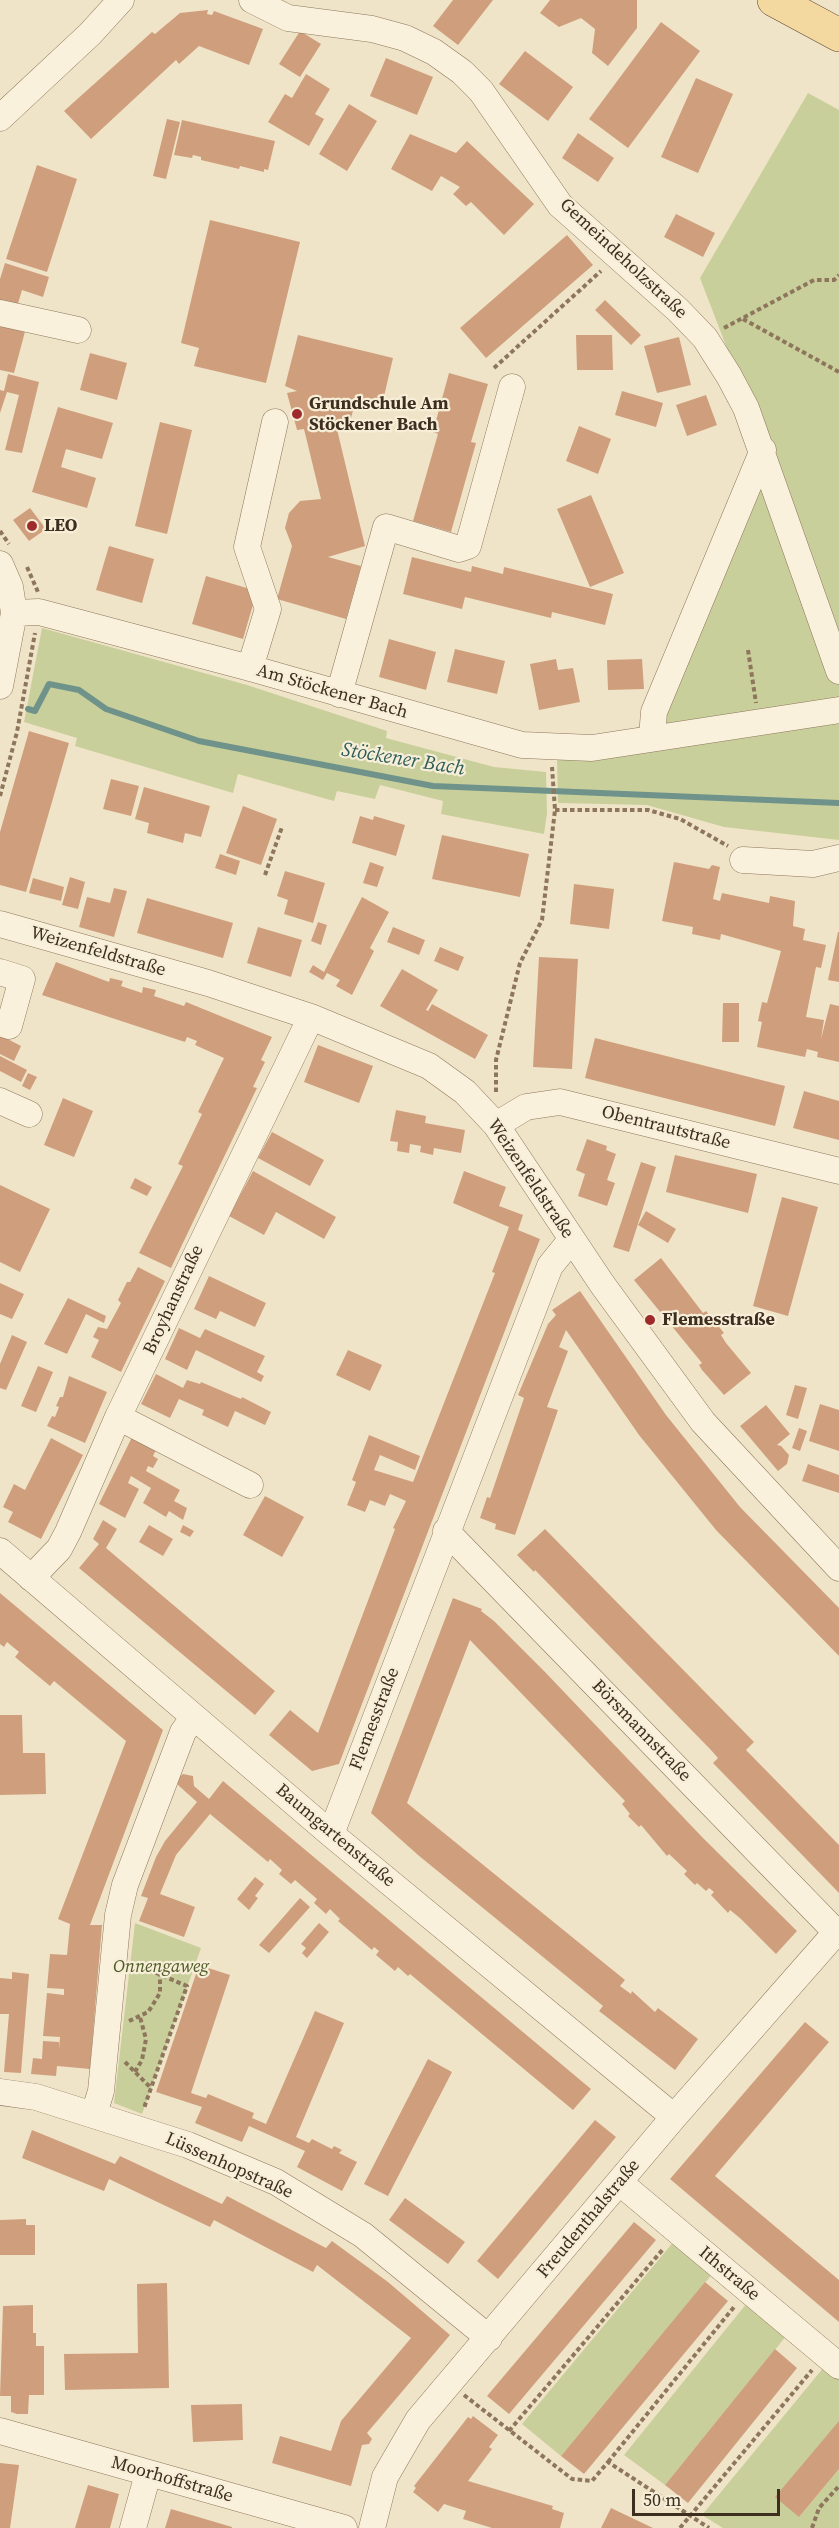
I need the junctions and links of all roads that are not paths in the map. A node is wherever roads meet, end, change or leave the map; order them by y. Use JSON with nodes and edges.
{"nodes":[{"id":1,"x":121,"y":0,"type":"edge"},
{"id":2,"x":252,"y":0,"type":"edge"},
{"id":3,"x":774,"y":0,"type":"edge"},
{"id":4,"x":839,"y":35,"type":"edge"},
{"id":5,"x":0,"y":118,"type":"edge"},
{"id":6,"x":0,"y":313,"type":"edge"},
{"id":7,"x":78,"y":330,"type":"dead end"},
{"id":8,"x":512,"y":387,"type":"dead end"},
{"id":9,"x":275,"y":422,"type":"dead end"},
{"id":10,"x":763,"y":450,"type":"junction"},
{"id":11,"x":0,"y":564,"type":"edge"},
{"id":12,"x":14,"y":613,"type":"junction"},
{"id":13,"x":250,"y":668,"type":"junction"},
{"id":14,"x":839,"y":671,"type":"edge"},
{"id":15,"x":0,"y":686,"type":"edge"},
{"id":16,"x":339,"y":694,"type":"junction"},
{"id":17,"x":839,"y":710,"type":"edge"},
{"id":18,"x":652,"y":737,"type":"junction"},
{"id":19,"x":839,"y":858,"type":"edge"},
{"id":20,"x":744,"y":860,"type":"road end"},
{"id":21,"x":0,"y":924,"type":"edge"},
{"id":22,"x":0,"y":972,"type":"edge"},
{"id":23,"x":311,"y":1017,"type":"junction"},
{"id":24,"x":0,"y":1023,"type":"edge"},
{"id":25,"x":0,"y":1101,"type":"edge"},
{"id":26,"x":29,"y":1114,"type":"dead end"},
{"id":27,"x":496,"y":1125,"type":"junction"},
{"id":28,"x":839,"y":1172,"type":"edge"},
{"id":29,"x":571,"y":1239,"type":"junction"},
{"id":30,"x":118,"y":1417,"type":"junction"},
{"id":31,"x":250,"y":1485,"type":"dead end"},
{"id":32,"x":446,"y":1531,"type":"junction"},
{"id":33,"x":0,"y":1551,"type":"edge"},
{"id":34,"x":839,"y":1568,"type":"edge"},
{"id":35,"x":31,"y":1578,"type":"junction"},
{"id":36,"x":194,"y":1718,"type":"junction"},
{"id":37,"x":332,"y":1834,"type":"junction"},
{"id":38,"x":838,"y":1930,"type":"edge"},
{"id":39,"x":0,"y":2092,"type":"edge"},
{"id":40,"x":94,"y":2114,"type":"junction"},
{"id":41,"x":674,"y":2117,"type":"junction"},
{"id":42,"x":620,"y":2182,"type":"junction"},
{"id":43,"x":489,"y":2338,"type":"junction"},
{"id":44,"x":834,"y":2360,"type":"edge"},
{"id":45,"x":0,"y":2431,"type":"edge"},
{"id":46,"x":148,"y":2475,"type":"junction"},
{"id":47,"x":133,"y":2528,"type":"edge"},
{"id":48,"x":344,"y":2528,"type":"edge"},
{"id":49,"x":372,"y":2528,"type":"edge"}],
"edges":[{"from":1,"to":5,"type":"street"},
{"from":2,"to":10,"type":"street","name":"Gemeindeholzstraße"},
{"from":3,"to":4,"type":"main road"},
{"from":6,"to":7,"type":"street"},
{"from":8,"to":16,"type":"street"},
{"from":9,"to":13,"type":"street"},
{"from":10,"to":14,"type":"street","name":"Gemeindeholzstraße"},
{"from":10,"to":18,"type":"street"},
{"from":11,"to":12,"type":"street"},
{"from":12,"to":13,"type":"street","name":"Am Stöckener Bach"},
{"from":12,"to":15,"type":"street"},
{"from":13,"to":16,"type":"street","name":"Am Stöckener Bach"},
{"from":16,"to":18,"type":"street","name":"Am Stöckener Bach"},
{"from":17,"to":18,"type":"street","name":"Am Stöckener Bach"},
{"from":19,"to":20,"type":"street"},
{"from":21,"to":23,"type":"street","name":"Weizenfeldstraße"},
{"from":22,"to":24,"type":"street"},
{"from":23,"to":27,"type":"street","name":"Weizenfeldstraße"},
{"from":23,"to":30,"type":"street","name":"Broyhanstraße"},
{"from":25,"to":26,"type":"street"},
{"from":27,"to":28,"type":"street","name":"Obentrautstraße"},
{"from":27,"to":29,"type":"street","name":"Weizenfeldstraße"},
{"from":29,"to":32,"type":"street","name":"Flemesstraße"},
{"from":29,"to":34,"type":"street","name":"Weizenfeldstraße"},
{"from":30,"to":31,"type":"street"},
{"from":30,"to":35,"type":"street","name":"Broyhanstraße"},
{"from":32,"to":37,"type":"street","name":"Flemesstraße"},
{"from":32,"to":38,"type":"street","name":"Börsmannstraße"},
{"from":33,"to":35,"type":"street","name":"Baumgartenstraße"},
{"from":35,"to":36,"type":"street","name":"Baumgartenstraße"},
{"from":36,"to":37,"type":"street","name":"Baumgartenstraße"},
{"from":36,"to":40,"type":"street"},
{"from":37,"to":41,"type":"street","name":"Baumgartenstraße"},
{"from":38,"to":41,"type":"street","name":"Freudenthalstraße"},
{"from":39,"to":40,"type":"street","name":"Lüssenhopstraße"},
{"from":40,"to":43,"type":"street","name":"Lüssenhopstraße"},
{"from":41,"to":42,"type":"street","name":"Freudenthalstraße"},
{"from":42,"to":43,"type":"street","name":"Freudenthalstraße"},
{"from":42,"to":44,"type":"street","name":"Ithstraße"},
{"from":43,"to":49,"type":"street","name":"Freudenthalstraße"},
{"from":45,"to":46,"type":"street","name":"Moorhoffstraße"},
{"from":46,"to":47,"type":"street"},
{"from":46,"to":48,"type":"street","name":"Moorhoffstraße"}]}
